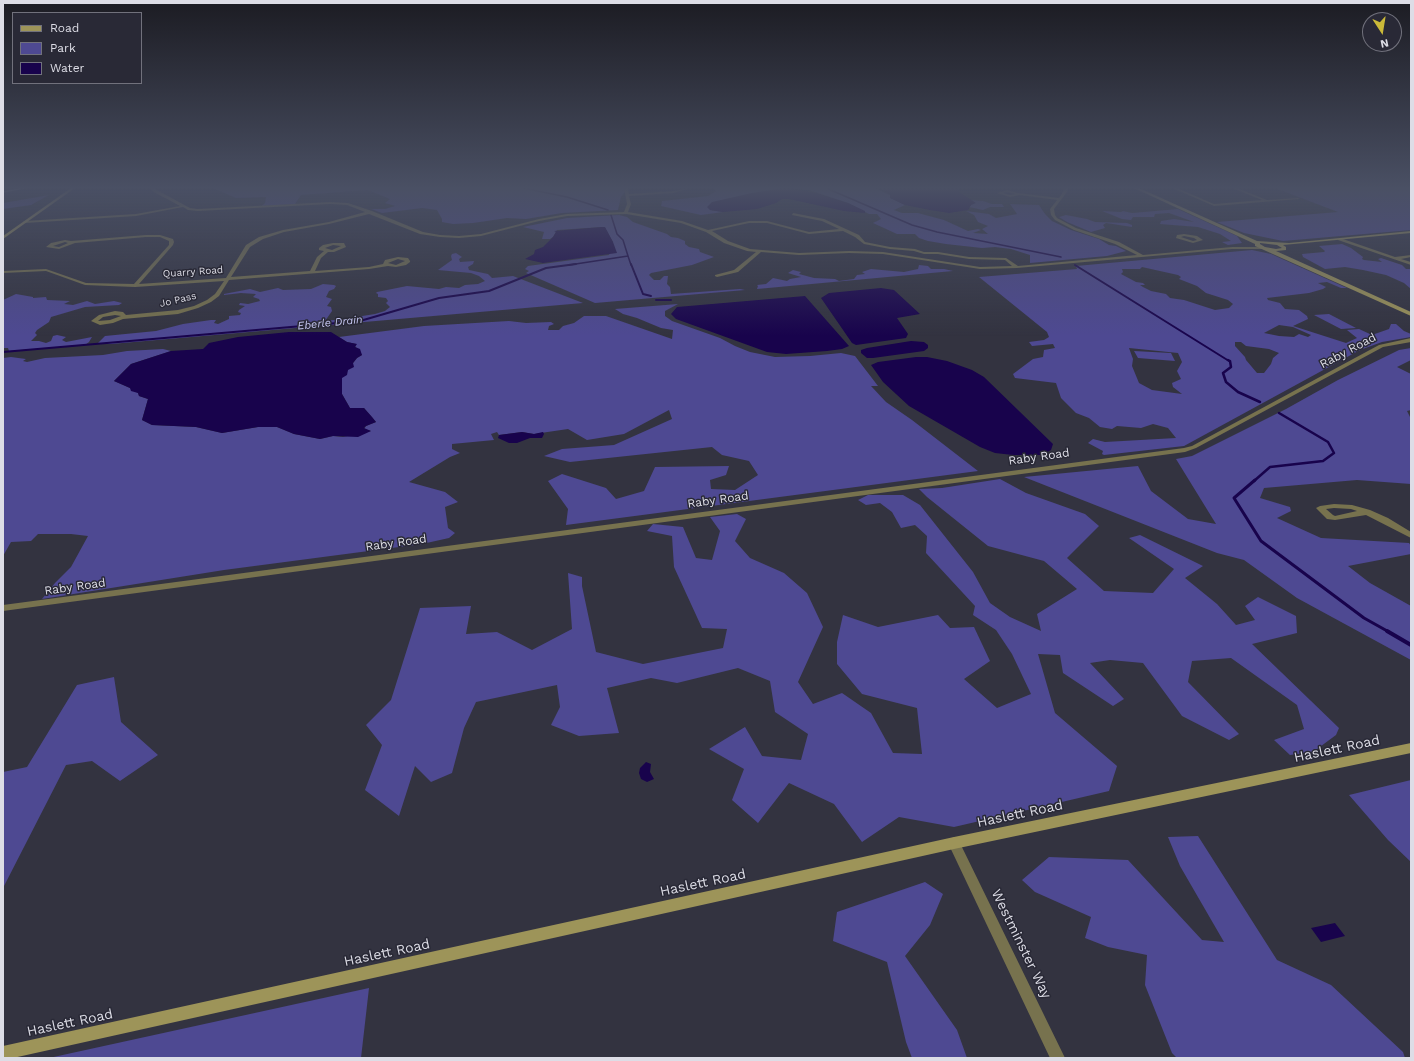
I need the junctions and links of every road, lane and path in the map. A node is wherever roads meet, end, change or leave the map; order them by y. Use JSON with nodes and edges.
{"nodes":[{"id":1,"x":128,"y":238,"type":"edge"},
{"id":2,"x":165,"y":238,"type":"edge"},
{"id":3,"x":263,"y":238,"type":"edge"},
{"id":4,"x":719,"y":238,"type":"edge"},
{"id":5,"x":859,"y":238,"type":"edge"},
{"id":6,"x":1101,"y":238,"type":"edge"},
{"id":7,"x":1244,"y":238,"type":"edge"},
{"id":8,"x":1251,"y":238,"type":"edge"},
{"id":9,"x":1343,"y":238,"type":"junction"},
{"id":10,"x":1349,"y":238,"type":"edge"},
{"id":11,"x":73,"y":242,"type":"dead end"},
{"id":12,"x":1196,"y":242,"type":"dead end"},
{"id":13,"x":1268,"y":242,"type":"junction"},
{"id":14,"x":1308,"y":242,"type":"junction"},
{"id":15,"x":864,"y":243,"type":"junction"},
{"id":16,"x":1274,"y":243,"type":"junction"},
{"id":17,"x":1257,"y":244,"type":"junction"},
{"id":18,"x":1232,"y":248,"type":"junction"},
{"id":19,"x":1266,"y":249,"type":"junction"},
{"id":20,"x":1284,"y":249,"type":"junction"},
{"id":21,"x":1211,"y":250,"type":"junction"},
{"id":22,"x":326,"y":251,"type":"dead end"},
{"id":23,"x":760,"y":251,"type":"junction"},
{"id":24,"x":865,"y":252,"type":"junction"},
{"id":25,"x":924,"y":253,"type":"junction"},
{"id":26,"x":1142,"y":256,"type":"junction"},
{"id":27,"x":1411,"y":256,"type":"edge"},
{"id":28,"x":917,"y":258,"type":"junction"},
{"id":29,"x":1397,"y":258,"type":"junction"},
{"id":30,"x":1300,"y":263,"type":"junction"},
{"id":31,"x":1411,"y":263,"type":"edge"},
{"id":32,"x":386,"y":265,"type":"dead end"},
{"id":33,"x":1017,"y":267,"type":"junction"},
{"id":34,"x":3,"y":272,"type":"edge"},
{"id":35,"x":312,"y":272,"type":"junction"},
{"id":36,"x":717,"y":276,"type":"dead end"},
{"id":37,"x":227,"y":279,"type":"junction"},
{"id":38,"x":135,"y":286,"type":"junction"},
{"id":39,"x":1411,"y":314,"type":"edge"},
{"id":40,"x":123,"y":317,"type":"dead end"},
{"id":41,"x":1411,"y":340,"type":"edge"},
{"id":42,"x":1367,"y":512,"type":"junction"},
{"id":43,"x":1411,"y":535,"type":"edge"},
{"id":44,"x":3,"y":608,"type":"edge"},
{"id":45,"x":1411,"y":748,"type":"edge"},
{"id":46,"x":954,"y":843,"type":"junction"},
{"id":47,"x":3,"y":1053,"type":"edge"},
{"id":48,"x":1058,"y":1058,"type":"edge"}],
"edges":[{"from":1,"to":11,"type":"street"},
{"from":2,"to":38,"type":"street"},
{"from":3,"to":37,"type":"street","name":"Jo Pass"},
{"from":4,"to":23,"type":"street"},
{"from":5,"to":15,"type":"street"},
{"from":6,"to":26,"type":"street"},
{"from":7,"to":17,"type":"street"},
{"from":8,"to":13,"type":"street"},
{"from":9,"to":10,"type":"street"},
{"from":9,"to":14,"type":"street"},
{"from":9,"to":29,"type":"street"},
{"from":12,"to":21,"type":"street"},
{"from":13,"to":16,"type":"street"},
{"from":13,"to":17,"type":"street"},
{"from":14,"to":16,"type":"street"},
{"from":14,"to":20,"type":"street"},
{"from":15,"to":24,"type":"street"},
{"from":15,"to":25,"type":"street"},
{"from":16,"to":20,"type":"street"},
{"from":17,"to":18,"type":"street"},
{"from":17,"to":19,"type":"street"},
{"from":18,"to":19,"type":"street"},
{"from":18,"to":21,"type":"street"},
{"from":19,"to":20,"type":"street"},
{"from":19,"to":30,"type":"street"},
{"from":20,"to":30,"type":"street"},
{"from":21,"to":26,"type":"street"},
{"from":22,"to":35,"type":"street"},
{"from":23,"to":24,"type":"street"},
{"from":23,"to":36,"type":"street"},
{"from":24,"to":28,"type":"street"},
{"from":25,"to":28,"type":"street"},
{"from":25,"to":33,"type":"street"},
{"from":26,"to":33,"type":"street"},
{"from":27,"to":29,"type":"street"},
{"from":28,"to":33,"type":"street"},
{"from":29,"to":31,"type":"street"},
{"from":30,"to":39,"type":"street"},
{"from":32,"to":35,"type":"street","name":"Quarry Road"},
{"from":34,"to":38,"type":"street","name":"Quarry Road"},
{"from":35,"to":37,"type":"street","name":"Quarry Road"},
{"from":37,"to":38,"type":"street","name":"Quarry Road"},
{"from":37,"to":40,"type":"street","name":"Jo Pass"},
{"from":41,"to":44,"type":"street","name":"Raby Road"},
{"from":42,"to":42,"type":"street"},
{"from":42,"to":43,"type":"street"},
{"from":45,"to":46,"type":"street","name":"Haslett Road"},
{"from":46,"to":47,"type":"street","name":"Haslett Road"},
{"from":46,"to":48,"type":"street","name":"Westminster Way"}]}
